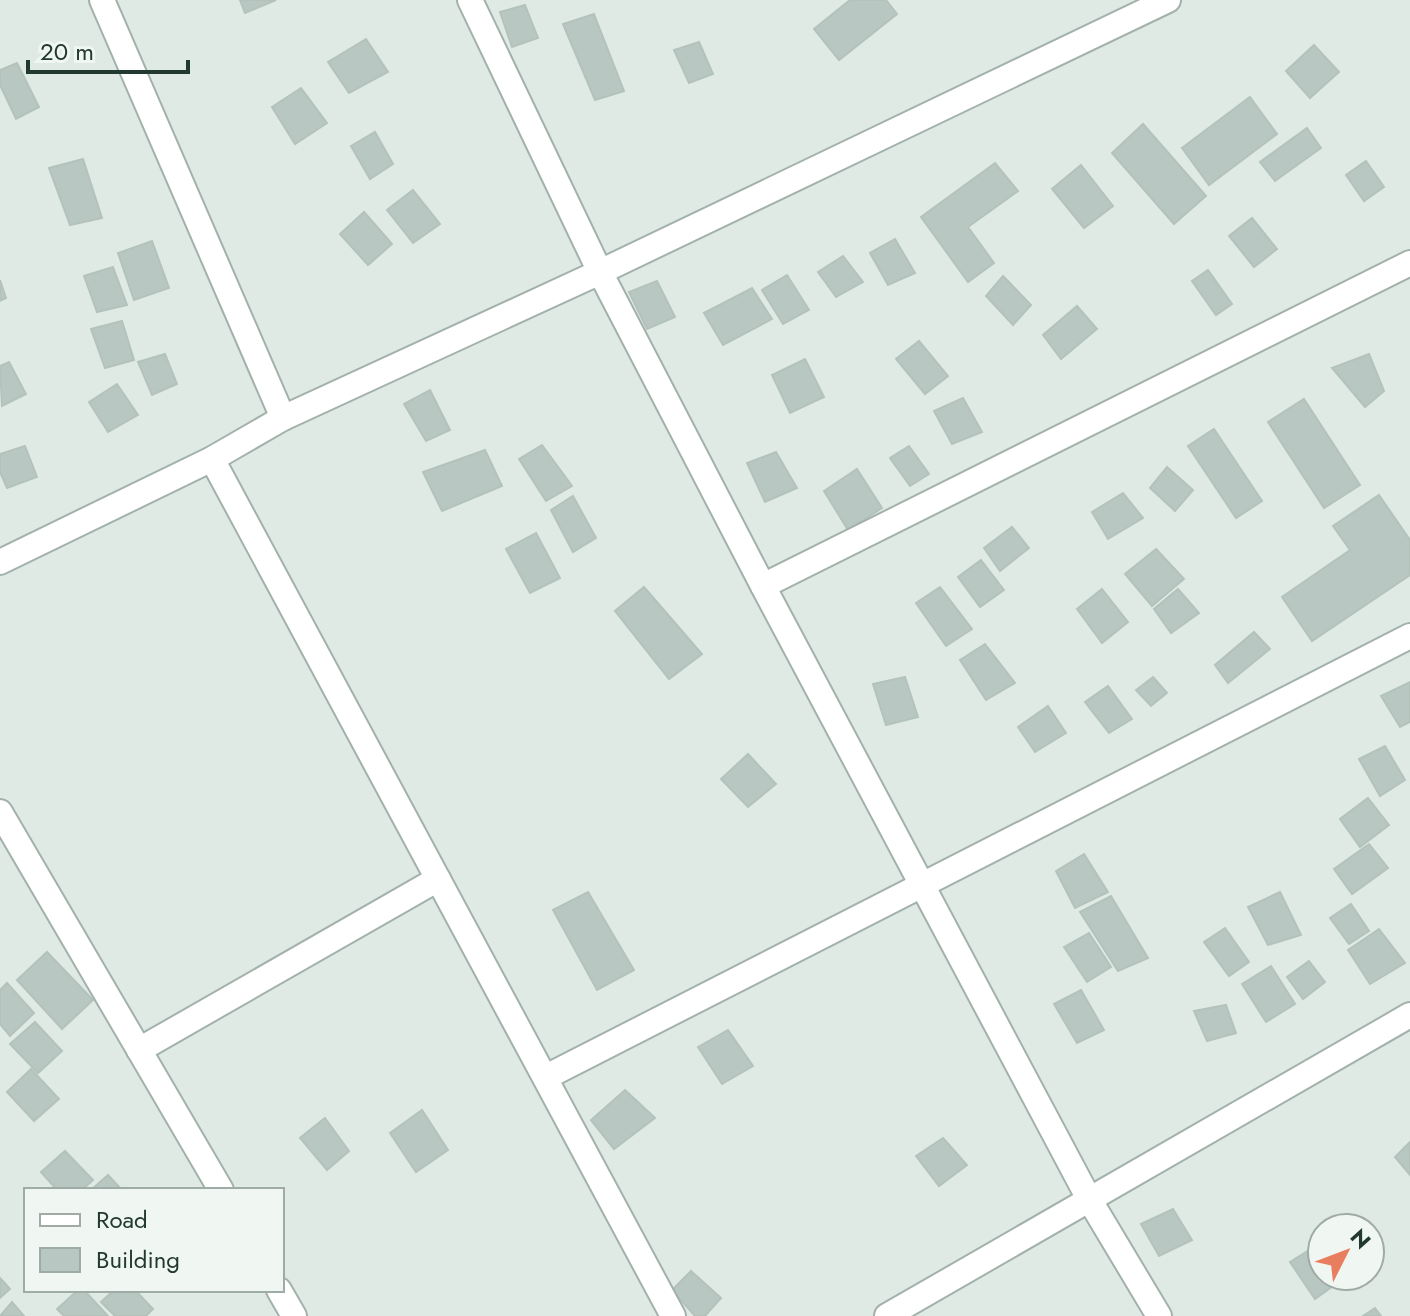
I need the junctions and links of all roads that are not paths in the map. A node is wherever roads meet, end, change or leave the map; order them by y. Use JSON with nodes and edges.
{"nodes":[{"id":1,"x":102,"y":0,"type":"edge"},
{"id":2,"x":470,"y":0,"type":"edge"},
{"id":3,"x":1168,"y":0,"type":"edge"},
{"id":4,"x":1124,"y":10,"type":"edge"},
{"id":5,"x":1410,"y":263,"type":"edge"},
{"id":6,"x":600,"y":272,"type":"junction"},
{"id":7,"x":283,"y":418,"type":"junction"},
{"id":8,"x":212,"y":459,"type":"junction"},
{"id":9,"x":0,"y":562,"type":"edge"},
{"id":10,"x":763,"y":586,"type":"junction"},
{"id":11,"x":1410,"y":636,"type":"edge"},
{"id":12,"x":0,"y":812,"type":"edge"},
{"id":13,"x":438,"y":879,"type":"junction"},
{"id":14,"x":923,"y":885,"type":"junction"},
{"id":15,"x":1410,"y":1015,"type":"edge"},
{"id":16,"x":139,"y":1050,"type":"junction"},
{"id":17,"x":546,"y":1077,"type":"junction"},
{"id":18,"x":220,"y":1188,"type":"edge"},
{"id":19,"x":1089,"y":1199,"type":"junction"},
{"id":20,"x":280,"y":1292,"type":"edge"},
{"id":21,"x":294,"y":1316,"type":"edge"},
{"id":22,"x":673,"y":1316,"type":"edge"},
{"id":23,"x":887,"y":1316,"type":"edge"},
{"id":24,"x":1159,"y":1316,"type":"edge"}],
"edges":[{"from":1,"to":7,"type":"street"},
{"from":2,"to":6,"type":"street"},
{"from":3,"to":4,"type":"street"},
{"from":4,"to":6,"type":"street"},
{"from":5,"to":10,"type":"street"},
{"from":6,"to":7,"type":"street"},
{"from":6,"to":10,"type":"street"},
{"from":7,"to":8,"type":"street"},
{"from":8,"to":9,"type":"street"},
{"from":8,"to":13,"type":"street"},
{"from":10,"to":14,"type":"street"},
{"from":11,"to":14,"type":"street"},
{"from":12,"to":16,"type":"street"},
{"from":13,"to":16,"type":"street"},
{"from":13,"to":17,"type":"street"},
{"from":14,"to":17,"type":"street"},
{"from":14,"to":19,"type":"street"},
{"from":15,"to":19,"type":"street"},
{"from":16,"to":18,"type":"street"},
{"from":17,"to":22,"type":"street"},
{"from":19,"to":23,"type":"street"},
{"from":19,"to":24,"type":"street"},
{"from":20,"to":21,"type":"street"}]}
